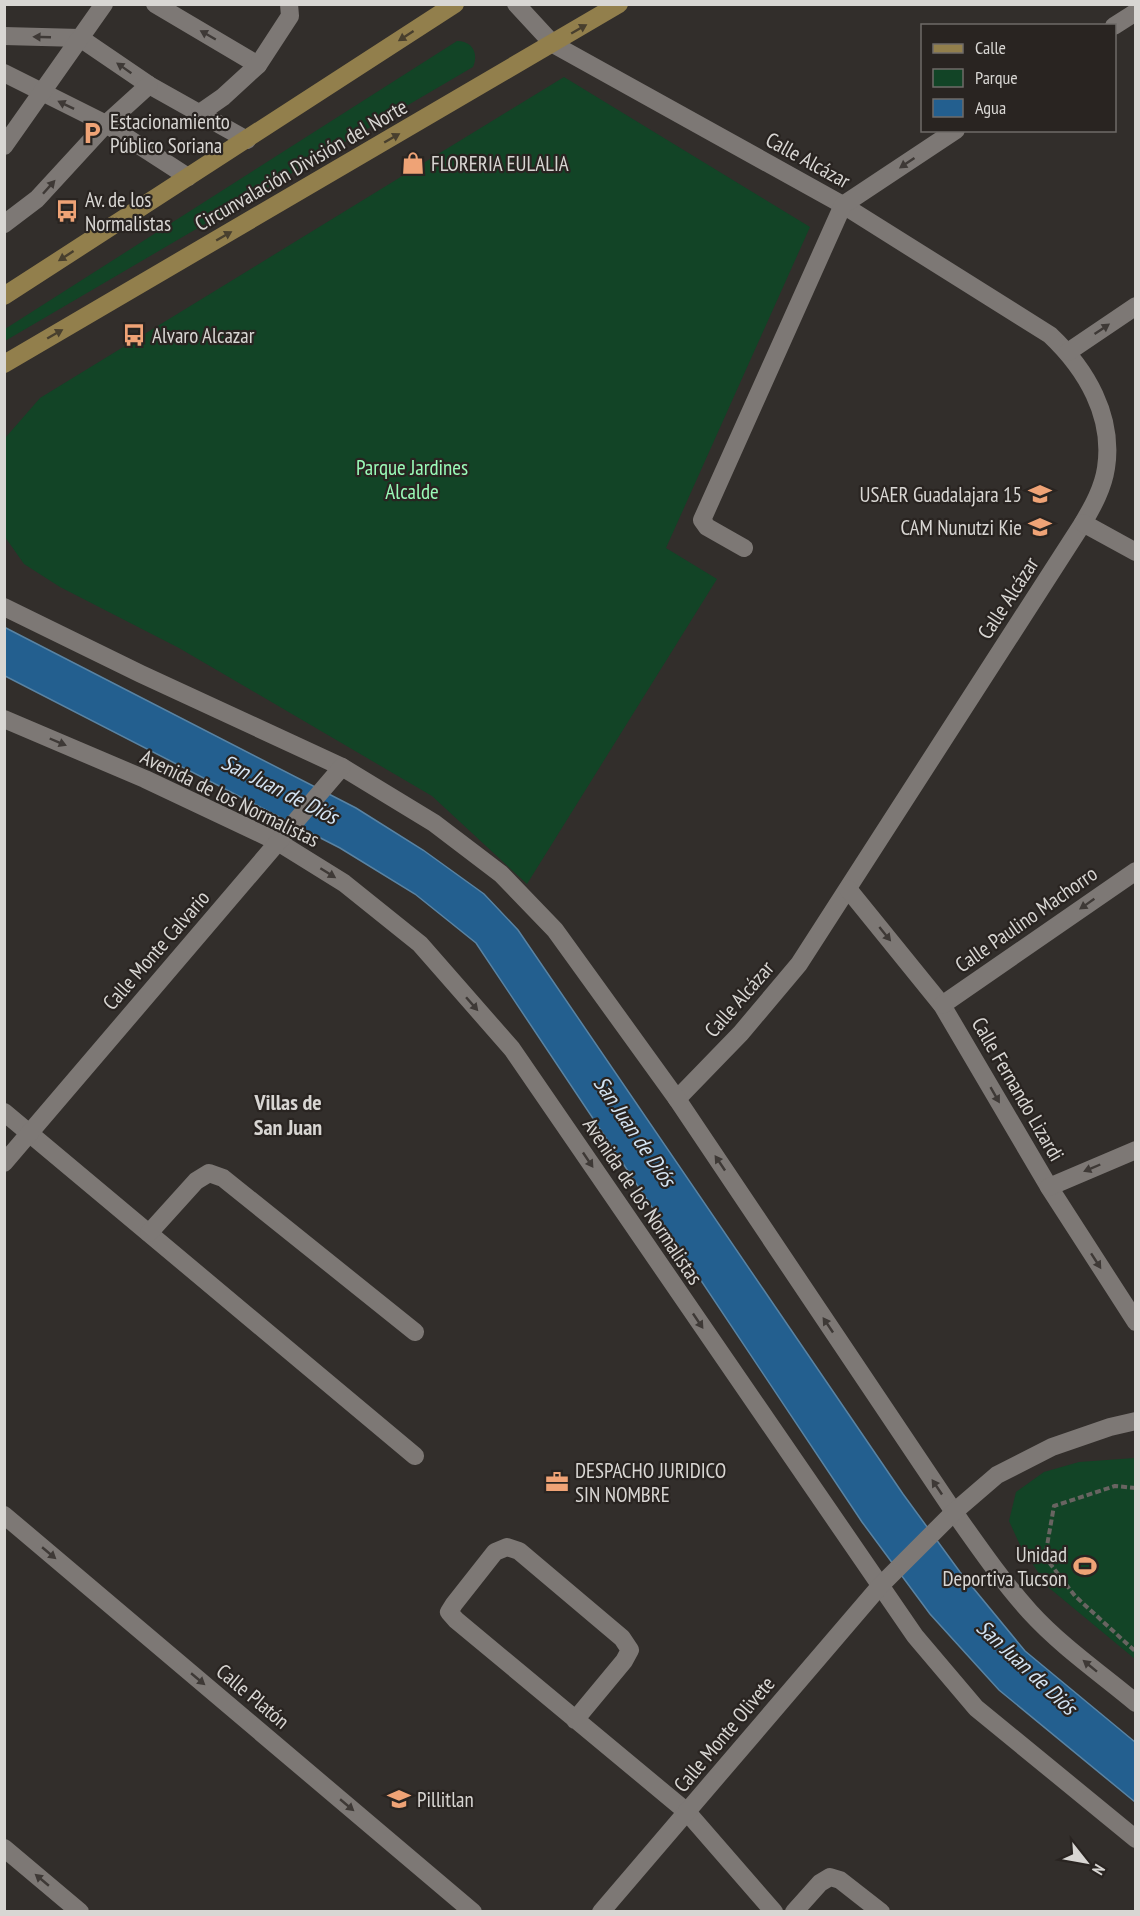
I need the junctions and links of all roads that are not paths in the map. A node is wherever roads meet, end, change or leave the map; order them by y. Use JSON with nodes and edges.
{"nodes":[{"id":1,"x":104,"y":4,"type":"edge"},
{"id":2,"x":155,"y":4,"type":"edge"},
{"id":3,"x":455,"y":4,"type":"edge"},
{"id":4,"x":516,"y":4,"type":"edge"},
{"id":5,"x":620,"y":4,"type":"edge"},
{"id":6,"x":289,"y":10,"type":"edge"},
{"id":7,"x":1136,"y":12,"type":"edge"},
{"id":8,"x":1116,"y":25,"type":"edge"},
{"id":9,"x":4,"y":36,"type":"edge"},
{"id":10,"x":80,"y":38,"type":"junction"},
{"id":11,"x":553,"y":44,"type":"junction"},
{"id":12,"x":258,"y":65,"type":"junction"},
{"id":13,"x":4,"y":73,"type":"edge"},
{"id":14,"x":149,"y":85,"type":"junction"},
{"id":15,"x":41,"y":92,"type":"junction"},
{"id":16,"x":200,"y":113,"type":"junction"},
{"id":17,"x":12,"y":119,"type":"edge"},
{"id":18,"x":106,"y":124,"type":"junction"},
{"id":19,"x":953,"y":132,"type":"edge"},
{"id":20,"x":247,"y":140,"type":"junction"},
{"id":21,"x":4,"y":146,"type":"edge"},
{"id":22,"x":188,"y":177,"type":"junction"},
{"id":23,"x":843,"y":205,"type":"junction"},
{"id":24,"x":4,"y":224,"type":"edge"},
{"id":25,"x":4,"y":296,"type":"edge"},
{"id":26,"x":1136,"y":306,"type":"edge"},
{"id":27,"x":1068,"y":352,"type":"junction"},
{"id":28,"x":5,"y":364,"type":"edge"},
{"id":29,"x":1083,"y":523,"type":"junction"},
{"id":30,"x":744,"y":549,"type":"dead end"},
{"id":31,"x":1136,"y":552,"type":"edge"},
{"id":32,"x":4,"y":607,"type":"edge"},
{"id":33,"x":4,"y":719,"type":"edge"},
{"id":34,"x":337,"y":773,"type":"junction"},
{"id":35,"x":283,"y":837,"type":"junction"},
{"id":36,"x":1136,"y":871,"type":"edge"},
{"id":37,"x":848,"y":889,"type":"junction"},
{"id":38,"x":942,"y":1005,"type":"junction"},
{"id":39,"x":677,"y":1099,"type":"junction"},
{"id":40,"x":4,"y":1112,"type":"edge"},
{"id":41,"x":29,"y":1133,"type":"junction"},
{"id":42,"x":1136,"y":1150,"type":"edge"},
{"id":43,"x":4,"y":1163,"type":"edge"},
{"id":44,"x":1049,"y":1187,"type":"junction"},
{"id":45,"x":149,"y":1233,"type":"junction"},
{"id":46,"x":1136,"y":1322,"type":"edge"},
{"id":47,"x":415,"y":1332,"type":"dead end"},
{"id":48,"x":1136,"y":1421,"type":"edge"},
{"id":49,"x":415,"y":1456,"type":"dead end"},
{"id":50,"x":4,"y":1515,"type":"edge"},
{"id":51,"x":949,"y":1518,"type":"junction"},
{"id":52,"x":884,"y":1582,"type":"junction"},
{"id":53,"x":1136,"y":1703,"type":"edge"},
{"id":54,"x":575,"y":1720,"type":"junction"},
{"id":55,"x":687,"y":1812,"type":"junction"},
{"id":56,"x":1136,"y":1839,"type":"edge"},
{"id":57,"x":4,"y":1848,"type":"edge"},
{"id":58,"x":80,"y":1911,"type":"edge"},
{"id":59,"x":473,"y":1911,"type":"edge"},
{"id":60,"x":602,"y":1911,"type":"edge"},
{"id":61,"x":774,"y":1911,"type":"edge"},
{"id":62,"x":794,"y":1911,"type":"edge"},
{"id":63,"x":881,"y":1911,"type":"edge"}],
"edges":[{"from":1,"to":10,"type":"street"},
{"from":12,"to":2,"type":"street","one_way":true},
{"from":3,"to":20,"type":"main road","one_way":true},
{"from":4,"to":11,"type":"street","name":"Calle Alcázar"},
{"from":11,"to":5,"type":"main road","name":"Circunvalación División del Norte","one_way":true},
{"from":6,"to":12,"type":"street"},
{"from":7,"to":8,"type":"street"},
{"from":10,"to":9,"type":"street","one_way":true},
{"from":14,"to":10,"type":"street","one_way":true},
{"from":10,"to":15,"type":"street"},
{"from":11,"to":23,"type":"street","name":"Calle Alcázar"},
{"from":28,"to":11,"type":"main road","name":"Circunvalación División del Norte","one_way":true},
{"from":12,"to":16,"type":"street"},
{"from":13,"to":15,"type":"street"},
{"from":14,"to":16,"type":"street"},
{"from":14,"to":18,"type":"street"},
{"from":15,"to":17,"type":"street"},
{"from":18,"to":15,"type":"street","one_way":true},
{"from":16,"to":20,"type":"street"},
{"from":17,"to":21,"type":"street"},
{"from":18,"to":22,"type":"street"},
{"from":24,"to":18,"type":"street","one_way":true},
{"from":19,"to":23,"type":"street","one_way":true},
{"from":20,"to":22,"type":"main road"},
{"from":22,"to":25,"type":"main road","one_way":true},
{"from":23,"to":27,"type":"street","name":"Calle Alcázar"},
{"from":23,"to":30,"type":"street"},
{"from":27,"to":26,"type":"street","one_way":true},
{"from":27,"to":29,"type":"street","name":"Calle Alcázar"},
{"from":29,"to":31,"type":"street"},
{"from":29,"to":37,"type":"street","name":"Calle Alcázar"},
{"from":32,"to":34,"type":"street"},
{"from":33,"to":35,"type":"street","name":"Avenida de los Normalistas","one_way":true},
{"from":34,"to":35,"type":"street","name":"Calle Monte Calvario"},
{"from":34,"to":39,"type":"street"},
{"from":35,"to":41,"type":"street","name":"Calle Monte Calvario"},
{"from":35,"to":52,"type":"street","name":"Avenida de los Normalistas","one_way":true},
{"from":36,"to":38,"type":"street","name":"Calle Paulino Machorro","one_way":true},
{"from":37,"to":38,"type":"street","name":"Calle Fernando Lizardi","one_way":true},
{"from":37,"to":39,"type":"street","name":"Calle Alcázar"},
{"from":38,"to":44,"type":"street","name":"Calle Fernando Lizardi","one_way":true},
{"from":51,"to":39,"type":"street","one_way":true},
{"from":40,"to":41,"type":"street"},
{"from":41,"to":43,"type":"street","name":"Calle Monte Calvario"},
{"from":41,"to":45,"type":"street"},
{"from":42,"to":44,"type":"street","one_way":true},
{"from":44,"to":46,"type":"street","name":"Calle Fernando Lizardi","one_way":true},
{"from":45,"to":47,"type":"street"},
{"from":45,"to":49,"type":"street"},
{"from":48,"to":51,"type":"street","name":"Calle Monte Olivete"},
{"from":50,"to":59,"type":"street","name":"Calle Platón","one_way":true},
{"from":51,"to":52,"type":"street","name":"Calle Monte Olivete"},
{"from":53,"to":51,"type":"street","one_way":true},
{"from":52,"to":55,"type":"street","name":"Calle Monte Olivete"},
{"from":52,"to":56,"type":"street","name":"Avenida de los Normalistas"},
{"from":54,"to":54,"type":"street"},
{"from":54,"to":55,"type":"street"},
{"from":55,"to":60,"type":"street","name":"Calle Monte Olivete"},
{"from":55,"to":61,"type":"street"},
{"from":58,"to":57,"type":"street","one_way":true},
{"from":62,"to":63,"type":"street"}]}
